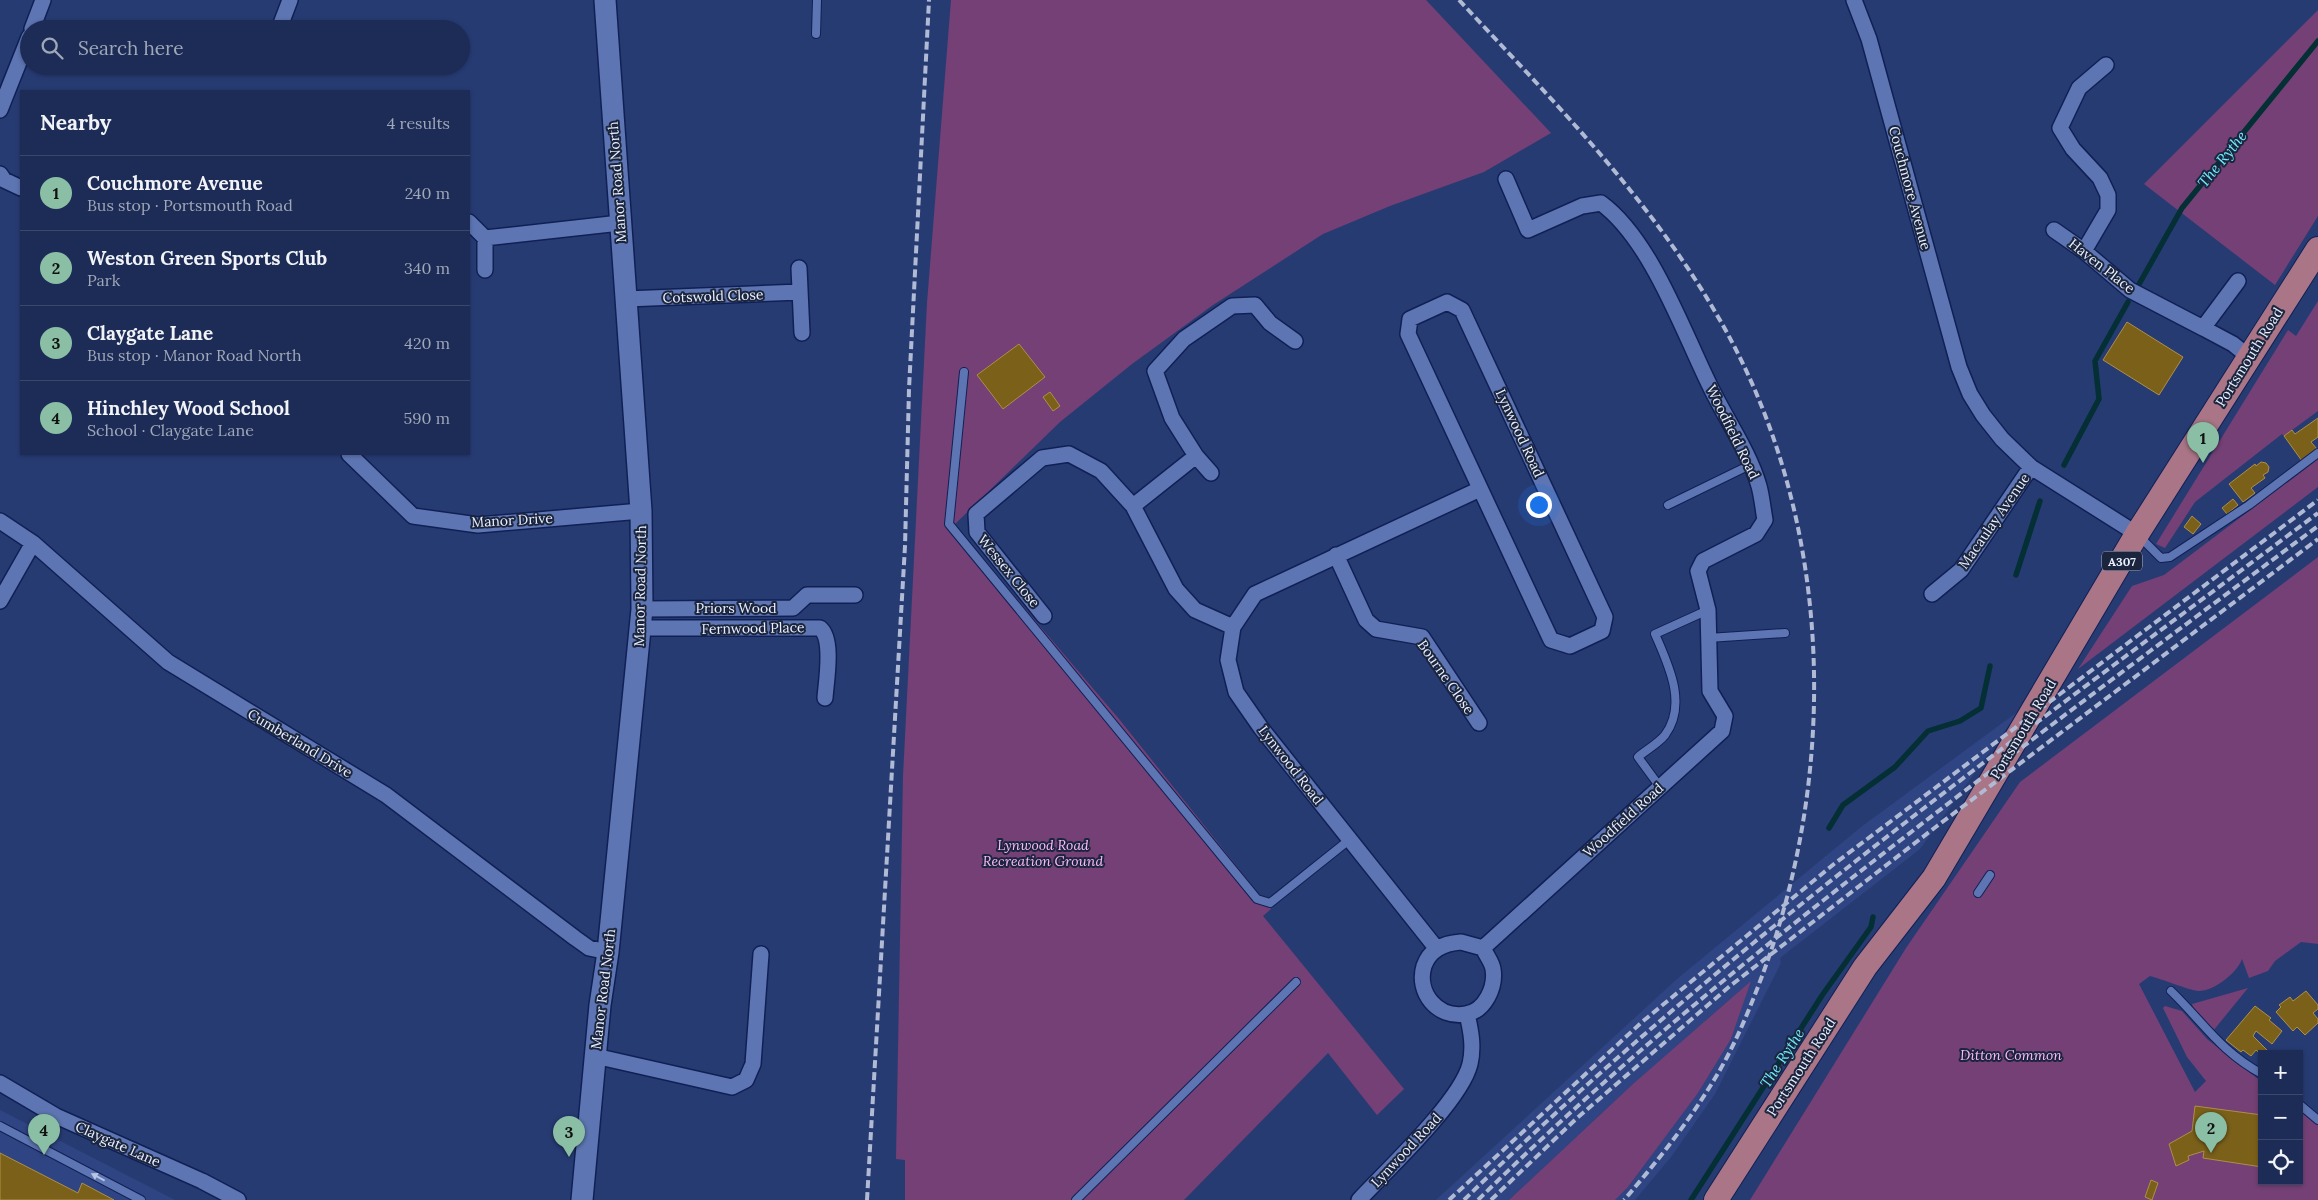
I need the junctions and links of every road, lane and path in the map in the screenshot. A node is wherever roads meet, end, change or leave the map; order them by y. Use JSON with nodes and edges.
{"nodes":[{"id":1,"x":43,"y":0,"type":"edge"},
{"id":2,"x":290,"y":0,"type":"edge"},
{"id":3,"x":605,"y":0,"type":"edge"},
{"id":4,"x":817,"y":0,"type":"edge"},
{"id":5,"x":1854,"y":0,"type":"edge"},
{"id":6,"x":35,"y":20,"type":"edge"},
{"id":7,"x":282,"y":20,"type":"edge"},
{"id":8,"x":816,"y":34,"type":"dead end"},
{"id":9,"x":20,"y":60,"type":"edge"},
{"id":10,"x":2106,"y":65,"type":"dead end"},
{"id":11,"x":0,"y":110,"type":"edge"},
{"id":12,"x":0,"y":174,"type":"edge"},
{"id":13,"x":1506,"y":179,"type":"dead end"},
{"id":14,"x":20,"y":188,"type":"edge"},
{"id":15,"x":620,"y":222,"type":"junction"},
{"id":16,"x":470,"y":223,"type":"edge"},
{"id":17,"x":2054,"y":230,"type":"dead end"},
{"id":18,"x":485,"y":238,"type":"junction"},
{"id":19,"x":2318,"y":249,"type":"edge"},
{"id":20,"x":2084,"y":251,"type":"junction"},
{"id":21,"x":799,"y":268,"type":"dead end"},
{"id":22,"x":485,"y":270,"type":"dead end"},
{"id":23,"x":2238,"y":281,"type":"dead end"},
{"id":24,"x":800,"y":292,"type":"junction"},
{"id":25,"x":626,"y":299,"type":"junction"},
{"id":26,"x":2203,"y":328,"type":"junction"},
{"id":27,"x":802,"y":333,"type":"dead end"},
{"id":28,"x":1295,"y":341,"type":"dead end"},
{"id":29,"x":2241,"y":351,"type":"junction"},
{"id":30,"x":964,"y":372,"type":"dead end"},
{"id":31,"x":2318,"y":453,"type":"edge"},
{"id":32,"x":350,"y":455,"type":"edge"},
{"id":33,"x":1196,"y":456,"type":"junction"},
{"id":34,"x":1750,"y":465,"type":"junction"},
{"id":35,"x":2031,"y":466,"type":"junction"},
{"id":36,"x":1211,"y":473,"type":"dead end"},
{"id":37,"x":1480,"y":489,"type":"junction"},
{"id":38,"x":1668,"y":505,"type":"dead end"},
{"id":39,"x":1133,"y":506,"type":"junction"},
{"id":40,"x":641,"y":510,"type":"junction"},
{"id":41,"x":0,"y":521,"type":"edge"},
{"id":42,"x":2131,"y":529,"type":"junction"},
{"id":43,"x":33,"y":543,"type":"junction"},
{"id":44,"x":1336,"y":555,"type":"junction"},
{"id":45,"x":1932,"y":594,"type":"dead end"},
{"id":46,"x":855,"y":596,"type":"dead end"},
{"id":47,"x":0,"y":601,"type":"edge"},
{"id":48,"x":1708,"y":610,"type":"junction"},
{"id":49,"x":1044,"y":616,"type":"dead end"},
{"id":50,"x":642,"y":618,"type":"junction"},
{"id":51,"x":1233,"y":627,"type":"junction"},
{"id":52,"x":1784,"y":633,"type":"dead end"},
{"id":53,"x":1708,"y":638,"type":"junction"},
{"id":54,"x":825,"y":698,"type":"dead end"},
{"id":55,"x":1479,"y":723,"type":"dead end"},
{"id":56,"x":1660,"y":787,"type":"junction"},
{"id":57,"x":1349,"y":840,"type":"junction"},
{"id":58,"x":1990,"y":875,"type":"dead end"},
{"id":59,"x":1978,"y":893,"type":"dead end"},
{"id":60,"x":1483,"y":948,"type":"junction"},
{"id":61,"x":1437,"y":949,"type":"junction"},
{"id":62,"x":608,"y":952,"type":"junction"},
{"id":63,"x":761,"y":954,"type":"dead end"},
{"id":64,"x":1296,"y":982,"type":"dead end"},
{"id":65,"x":2171,"y":991,"type":"dead end"},
{"id":66,"x":1467,"y":1014,"type":"junction"},
{"id":67,"x":595,"y":1056,"type":"junction"},
{"id":68,"x":2258,"y":1072,"type":"edge"},
{"id":69,"x":0,"y":1083,"type":"edge"},
{"id":70,"x":2303,"y":1107,"type":"edge"},
{"id":71,"x":2318,"y":1120,"type":"edge"},
{"id":72,"x":0,"y":1126,"type":"edge"},
{"id":73,"x":141,"y":1200,"type":"edge"},
{"id":74,"x":238,"y":1200,"type":"edge"},
{"id":75,"x":582,"y":1200,"type":"edge"},
{"id":76,"x":1076,"y":1200,"type":"edge"},
{"id":77,"x":1359,"y":1200,"type":"edge"},
{"id":78,"x":1716,"y":1200,"type":"edge"}],
"edges":[{"from":1,"to":6,"type":"street"},
{"from":2,"to":7,"type":"street"},
{"from":3,"to":15,"type":"street","name":"Manor Road North"},
{"from":4,"to":8,"type":"lane"},
{"from":5,"to":35,"type":"street","name":"Couchmore Avenue"},
{"from":9,"to":11,"type":"street"},
{"from":10,"to":20,"type":"street"},
{"from":12,"to":14,"type":"street"},
{"from":13,"to":34,"type":"street","name":"Woodfield Road"},
{"from":15,"to":18,"type":"street"},
{"from":15,"to":25,"type":"street","name":"Manor Road North"},
{"from":16,"to":18,"type":"street"},
{"from":17,"to":20,"type":"street","name":"Haven Place"},
{"from":18,"to":22,"type":"street"},
{"from":19,"to":29,"type":"main road","name":"Portsmouth Road","number":"A307"},
{"from":20,"to":26,"type":"street","name":"Haven Place"},
{"from":21,"to":24,"type":"street"},
{"from":23,"to":26,"type":"street"},
{"from":24,"to":25,"type":"street","name":"Cotswold Close"},
{"from":24,"to":27,"type":"street"},
{"from":25,"to":40,"type":"street","name":"Manor Road North"},
{"from":26,"to":29,"type":"street","name":"Haven Place"},
{"from":28,"to":33,"type":"street"},
{"from":29,"to":42,"type":"main road","name":"Portsmouth Road","number":"A307"},
{"from":30,"to":57,"type":"lane"},
{"from":31,"to":42,"type":"lane"},
{"from":32,"to":40,"type":"street","name":"Manor Drive"},
{"from":33,"to":36,"type":"street"},
{"from":33,"to":39,"type":"street"},
{"from":34,"to":38,"type":"lane"},
{"from":34,"to":48,"type":"street","name":"Woodfield Road"},
{"from":35,"to":42,"type":"street","name":"Couchmore Avenue"},
{"from":35,"to":45,"type":"street","name":"Macaulay Avenue"},
{"from":37,"to":37,"type":"street","name":"Lynwood Road"},
{"from":37,"to":44,"type":"street","name":"Lynwood Road"},
{"from":39,"to":49,"type":"street","name":"Wessex Close"},
{"from":39,"to":51,"type":"street","name":"Wessex Close"},
{"from":40,"to":50,"type":"street","name":"Manor Road North"},
{"from":41,"to":43,"type":"street","name":"Cumberland Drive"},
{"from":42,"to":78,"type":"main road","name":"Portsmouth Road","number":"A307"},
{"from":43,"to":47,"type":"street"},
{"from":43,"to":62,"type":"street","name":"Cumberland Drive"},
{"from":44,"to":51,"type":"street","name":"Lynwood Road"},
{"from":44,"to":55,"type":"street","name":"Bourne Close"},
{"from":46,"to":50,"type":"street","name":"Priors Wood"},
{"from":48,"to":53,"type":"street","name":"Woodfield Road"},
{"from":48,"to":56,"type":"lane"},
{"from":50,"to":54,"type":"street","name":"Fernwood Place"},
{"from":50,"to":62,"type":"street","name":"Manor Road North"},
{"from":51,"to":57,"type":"street","name":"Lynwood Road"},
{"from":52,"to":53,"type":"lane"},
{"from":53,"to":56,"type":"street","name":"Woodfield Road"},
{"from":56,"to":60,"type":"street","name":"Woodfield Road"},
{"from":57,"to":61,"type":"street","name":"Lynwood Road"},
{"from":58,"to":59,"type":"lane"},
{"from":60,"to":61,"type":"street"},
{"from":60,"to":66,"type":"street"},
{"from":61,"to":66,"type":"street"},
{"from":62,"to":67,"type":"street","name":"Manor Road North"},
{"from":63,"to":67,"type":"street"},
{"from":64,"to":76,"type":"lane"},
{"from":65,"to":68,"type":"lane"},
{"from":66,"to":77,"type":"street","name":"Lynwood Road"},
{"from":67,"to":75,"type":"street","name":"Manor Road North"},
{"from":69,"to":74,"type":"street","name":"Claygate Lane"},
{"from":70,"to":71,"type":"lane"},
{"from":73,"to":72,"type":"lane","one_way":true}]}
